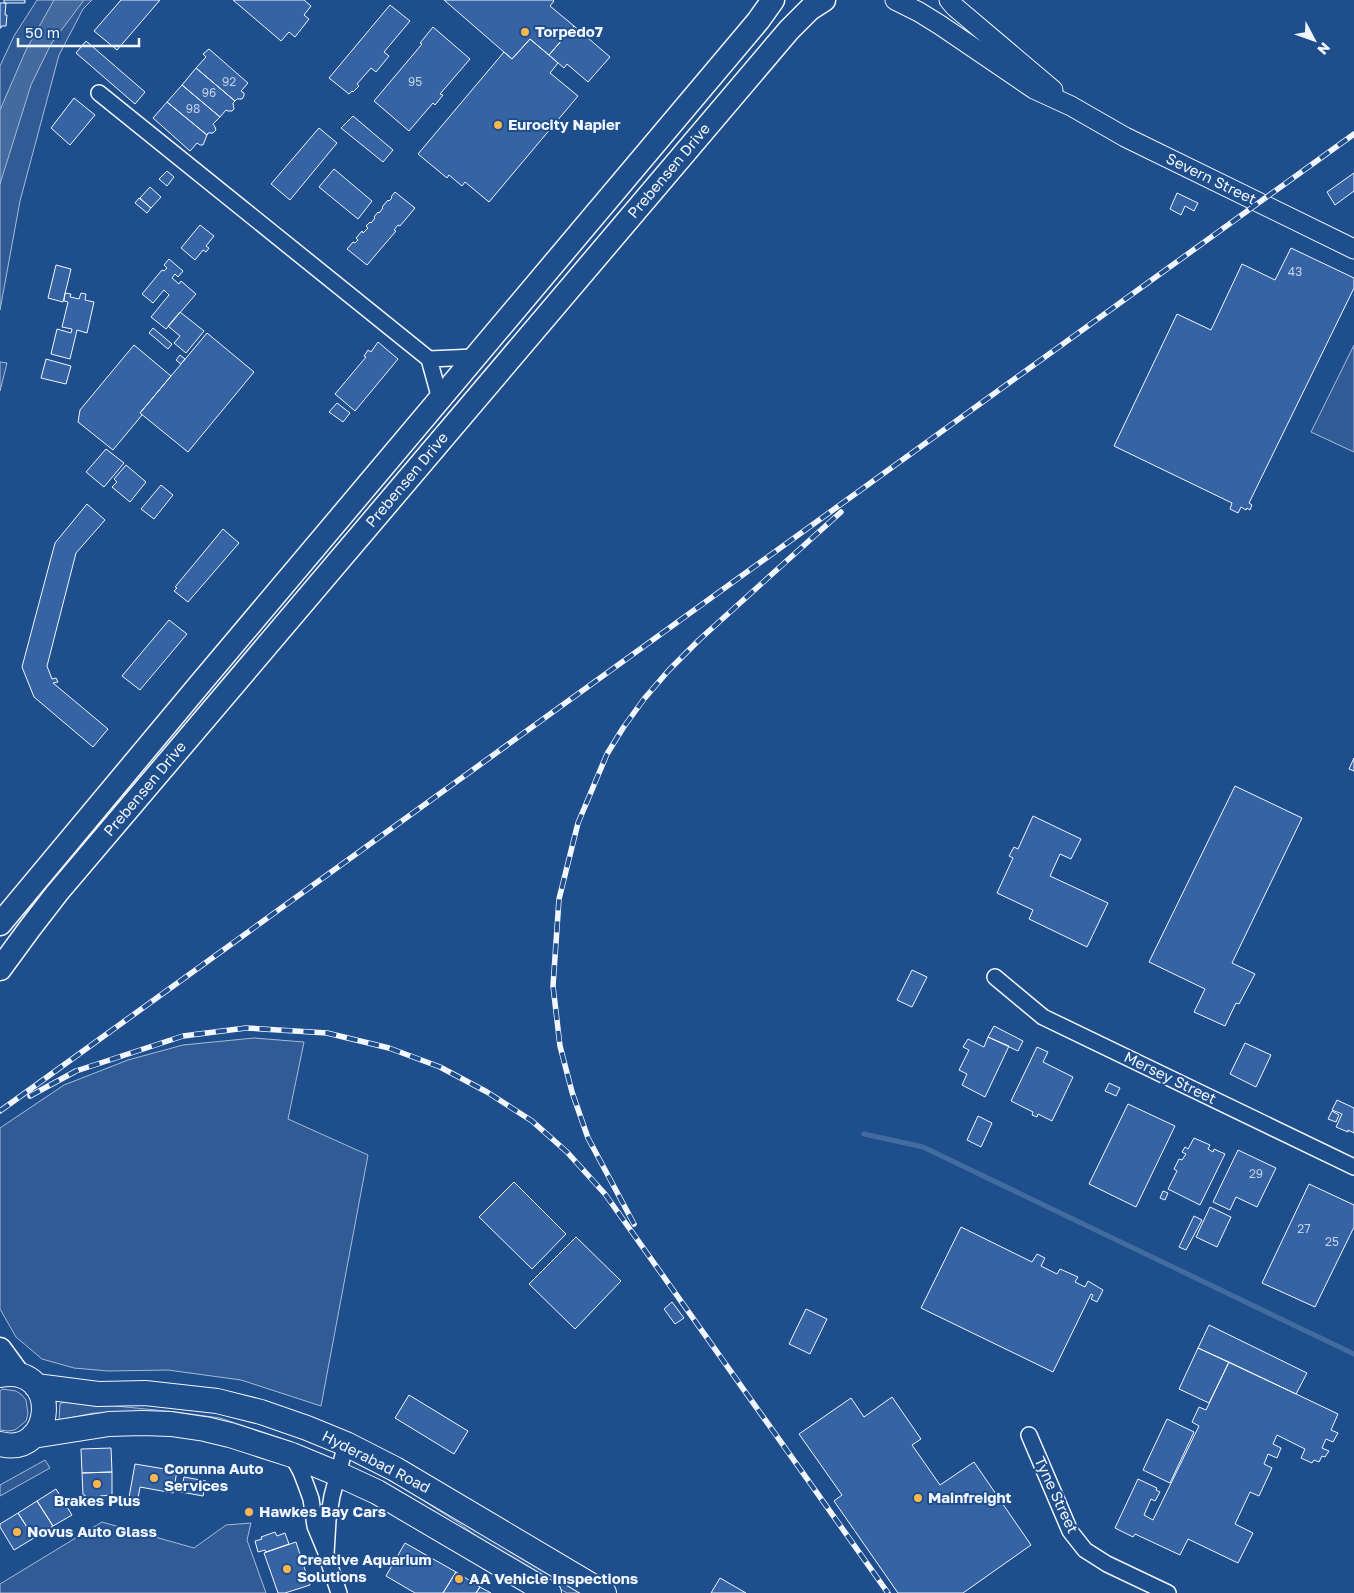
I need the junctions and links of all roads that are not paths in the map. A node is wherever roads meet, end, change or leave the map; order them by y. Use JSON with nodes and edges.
{"nodes":[{"id":1,"x":773,"y":0,"type":"edge"},
{"id":2,"x":824,"y":0,"type":"edge"},
{"id":3,"x":895,"y":0,"type":"edge"},
{"id":4,"x":950,"y":0,"type":"edge"},
{"id":5,"x":99,"y":93,"type":"dead end"},
{"id":6,"x":1071,"y":106,"type":"junction"},
{"id":7,"x":1354,"y":249,"type":"edge"},
{"id":8,"x":475,"y":357,"type":"junction"},
{"id":9,"x":429,"y":359,"type":"junction"},
{"id":10,"x":440,"y":399,"type":"junction"},
{"id":11,"x":0,"y":924,"type":"edge"},
{"id":12,"x":0,"y":970,"type":"edge"},
{"id":13,"x":995,"y":977,"type":"dead end"},
{"id":14,"x":1354,"y":1167,"type":"edge"},
{"id":15,"x":0,"y":1349,"type":"edge"},
{"id":16,"x":18,"y":1378,"type":"edge"},
{"id":17,"x":1029,"y":1435,"type":"dead end"},
{"id":18,"x":346,"y":1444,"type":"junction"},
{"id":19,"x":12,"y":1446,"type":"edge"},
{"id":20,"x":292,"y":1455,"type":"junction"},
{"id":21,"x":338,"y":1474,"type":"junction"},
{"id":22,"x":326,"y":1554,"type":"junction"},
{"id":23,"x":339,"y":1593,"type":"edge"},
{"id":24,"x":549,"y":1593,"type":"edge"},
{"id":25,"x":604,"y":1593,"type":"edge"},
{"id":26,"x":1168,"y":1593,"type":"edge"}],
"edges":[{"from":1,"to":8,"type":"main road","name":"Prebensen Drive"},
{"from":2,"to":12,"type":"main road","name":"Prebensen Drive"},
{"from":3,"to":6,"type":"street","name":"Severn Street"},
{"from":4,"to":6,"type":"street","name":"Severn Street"},
{"from":5,"to":9,"type":"street"},
{"from":6,"to":7,"type":"street","name":"Severn Street"},
{"from":8,"to":9,"type":"street"},
{"from":8,"to":10,"type":"main road","name":"Prebensen Drive"},
{"from":9,"to":10,"type":"street"},
{"from":10,"to":11,"type":"main road","name":"Prebensen Drive"},
{"from":13,"to":14,"type":"street","name":"Mersey Street"},
{"from":15,"to":16,"type":"main road"},
{"from":16,"to":18,"type":"highway","name":"Hyderabad Road"},
{"from":16,"to":19,"type":"highway"},
{"from":17,"to":26,"type":"street","name":"Tyne Street"},
{"from":18,"to":21,"type":"street"},
{"from":18,"to":25,"type":"highway","name":"Hyderabad Road"},
{"from":19,"to":20,"type":"highway","name":"Hyderabad Road"},
{"from":20,"to":21,"type":"highway","name":"Hyderabad Road"},
{"from":20,"to":22,"type":"street"},
{"from":21,"to":22,"type":"street"},
{"from":21,"to":24,"type":"highway","name":"Hyderabad Road"},
{"from":22,"to":23,"type":"street"}]}
